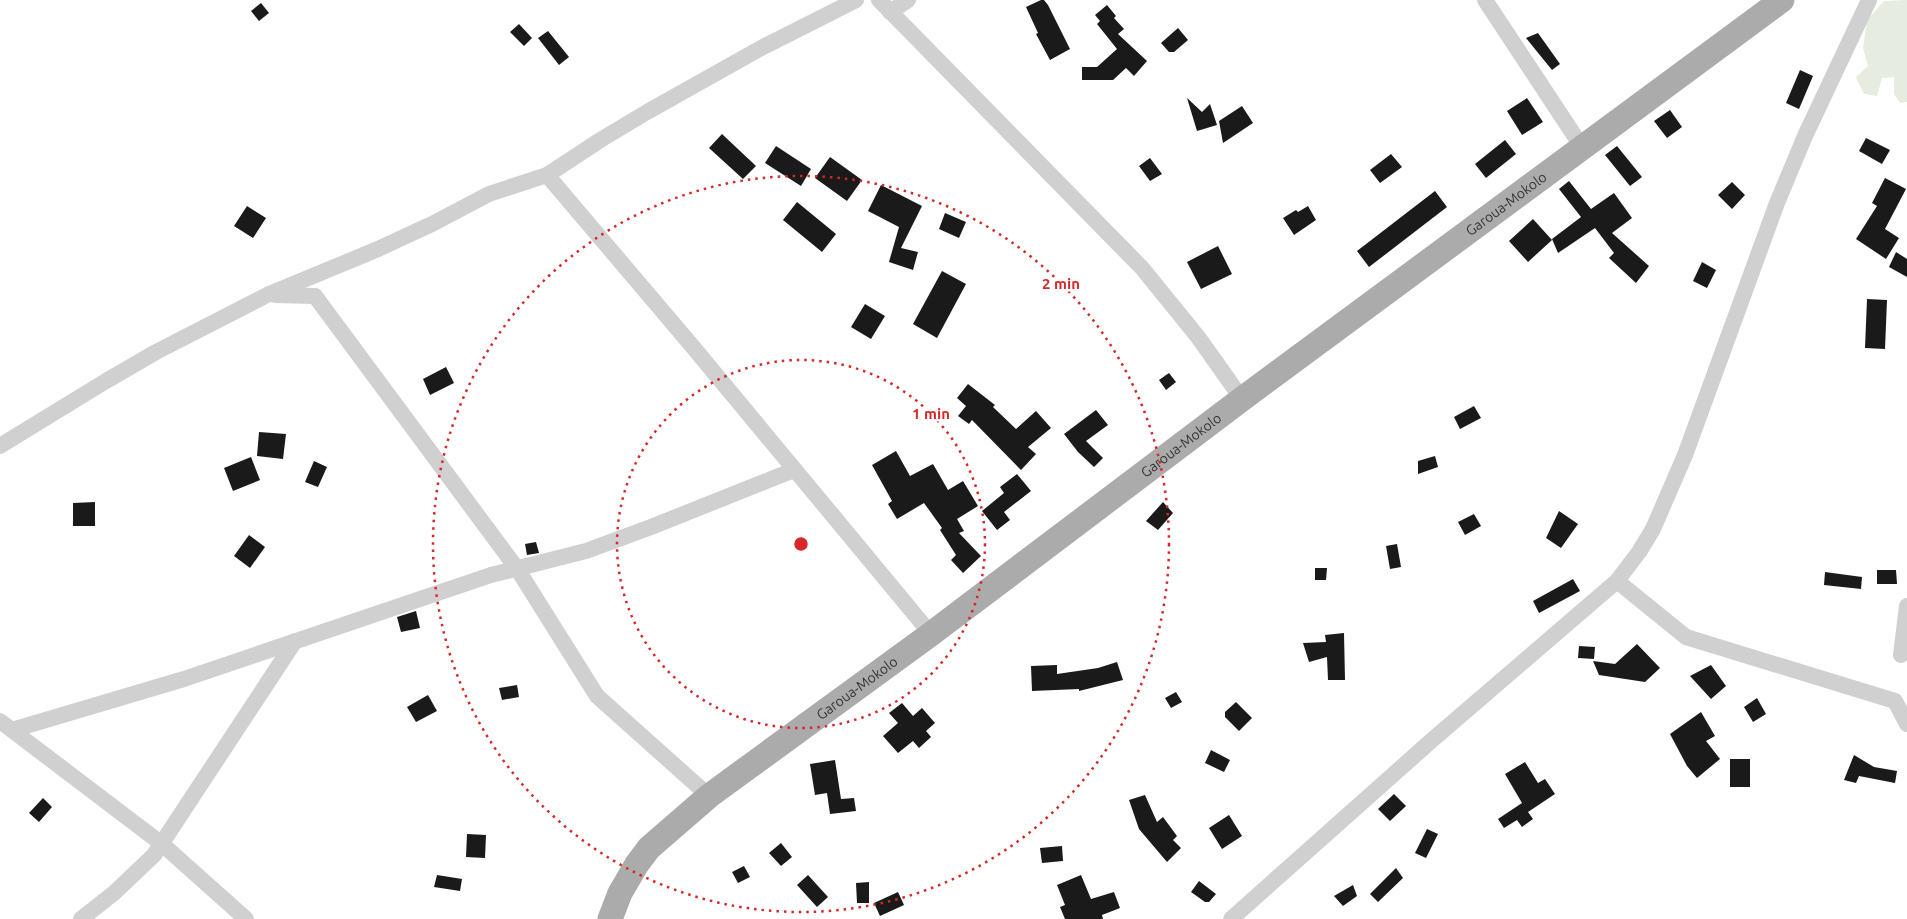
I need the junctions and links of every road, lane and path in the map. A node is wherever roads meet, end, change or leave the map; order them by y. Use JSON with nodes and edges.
{"nodes":[{"id":1,"x":856,"y":0,"type":"edge"},
{"id":2,"x":908,"y":0,"type":"edge"},
{"id":3,"x":1485,"y":0,"type":"edge"},
{"id":4,"x":1782,"y":0,"type":"edge"},
{"id":5,"x":1869,"y":0,"type":"edge"},
{"id":6,"x":884,"y":6,"type":"edge"},
{"id":7,"x":1582,"y":147,"type":"junction"},
{"id":8,"x":547,"y":175,"type":"junction"},
{"id":9,"x":267,"y":295,"type":"junction"},
{"id":10,"x":1242,"y":399,"type":"junction"},
{"id":11,"x":0,"y":446,"type":"edge"},
{"id":12,"x":794,"y":470,"type":"junction"},
{"id":13,"x":518,"y":570,"type":"junction"},
{"id":14,"x":1616,"y":581,"type":"junction"},
{"id":15,"x":1907,"y":606,"type":"edge"},
{"id":16,"x":931,"y":634,"type":"junction"},
{"id":17,"x":295,"y":641,"type":"junction"},
{"id":18,"x":1907,"y":650,"type":"edge"},
{"id":19,"x":1907,"y":724,"type":"edge"},
{"id":20,"x":6,"y":726,"type":"edge"},
{"id":21,"x":709,"y":796,"type":"junction"},
{"id":22,"x":162,"y":844,"type":"junction"},
{"id":23,"x":81,"y":919,"type":"edge"},
{"id":24,"x":246,"y":919,"type":"edge"},
{"id":25,"x":610,"y":919,"type":"edge"},
{"id":26,"x":1230,"y":919,"type":"edge"}],
"edges":[{"from":1,"to":8,"type":"street"},
{"from":2,"to":6,"type":"street"},
{"from":3,"to":7,"type":"street"},
{"from":4,"to":7,"type":"main road","name":"Garoua-Mokolo"},
{"from":5,"to":14,"type":"street"},
{"from":6,"to":10,"type":"street"},
{"from":7,"to":10,"type":"main road","name":"Garoua-Mokolo"},
{"from":8,"to":9,"type":"street"},
{"from":8,"to":12,"type":"street"},
{"from":9,"to":11,"type":"street"},
{"from":9,"to":13,"type":"street"},
{"from":10,"to":16,"type":"main road","name":"Garoua-Mokolo"},
{"from":12,"to":13,"type":"street"},
{"from":12,"to":16,"type":"street"},
{"from":13,"to":17,"type":"street"},
{"from":13,"to":21,"type":"street"},
{"from":14,"to":19,"type":"street"},
{"from":14,"to":26,"type":"street"},
{"from":15,"to":18,"type":"street"},
{"from":16,"to":21,"type":"main road","name":"Garoua-Mokolo"},
{"from":17,"to":20,"type":"street"},
{"from":17,"to":22,"type":"street"},
{"from":20,"to":22,"type":"street"},
{"from":21,"to":25,"type":"main road","name":"Garoua-Mokolo"},
{"from":22,"to":23,"type":"street"},
{"from":22,"to":24,"type":"street"}]}
